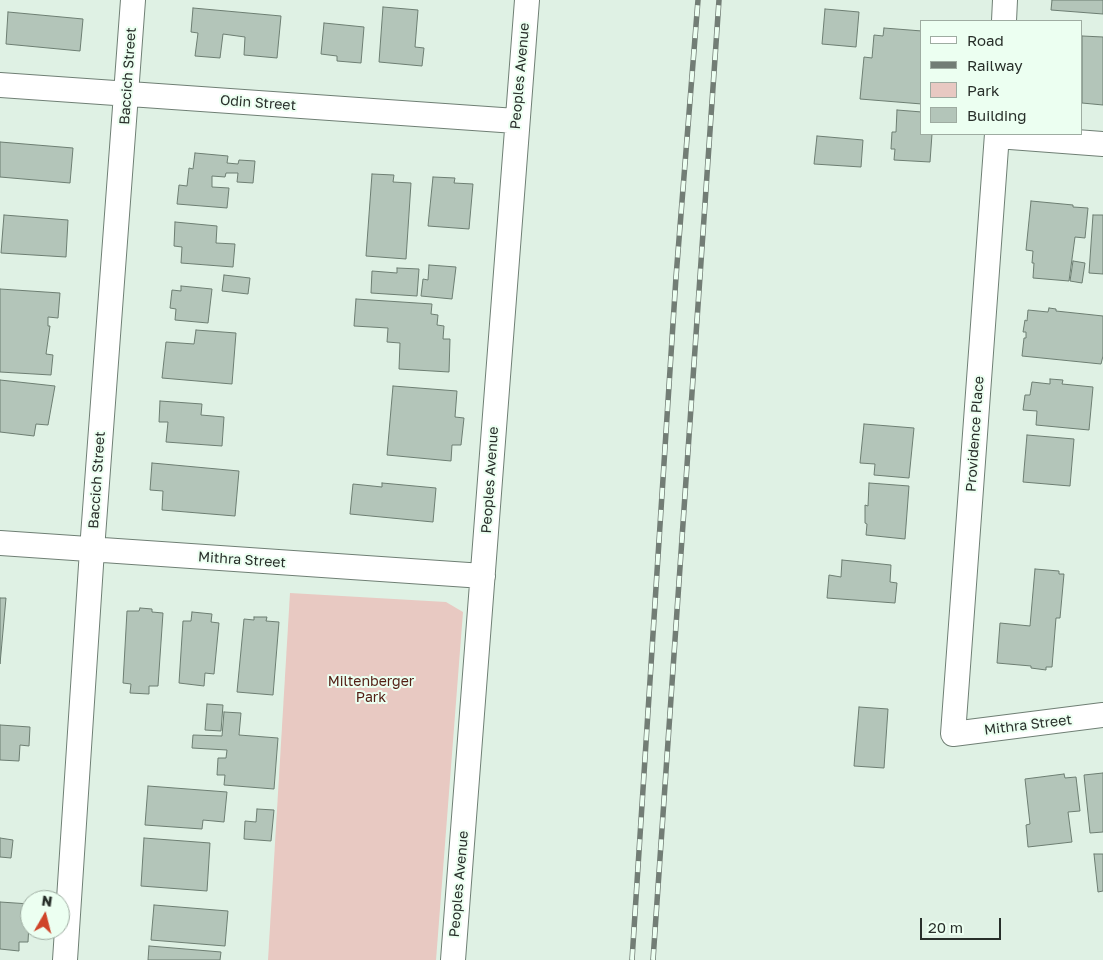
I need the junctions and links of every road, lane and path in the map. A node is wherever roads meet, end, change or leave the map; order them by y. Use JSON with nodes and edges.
{"nodes":[{"id":1,"x":134,"y":0,"type":"edge"},
{"id":2,"x":527,"y":0,"type":"edge"},
{"id":3,"x":1005,"y":0,"type":"edge"},
{"id":4,"x":1004,"y":20,"type":"edge"},
{"id":5,"x":0,"y":85,"type":"edge"},
{"id":6,"x":126,"y":94,"type":"junction"},
{"id":7,"x":516,"y":121,"type":"junction"},
{"id":8,"x":997,"y":135,"type":"edge"},
{"id":9,"x":1103,"y":144,"type":"edge"},
{"id":10,"x":0,"y":543,"type":"edge"},
{"id":11,"x":92,"y":550,"type":"junction"},
{"id":12,"x":483,"y":576,"type":"junction"},
{"id":13,"x":1103,"y":715,"type":"edge"},
{"id":14,"x":953,"y":734,"type":"joint"},
{"id":15,"x":65,"y":960,"type":"edge"},
{"id":16,"x":453,"y":960,"type":"edge"}],
"edges":[{"from":1,"to":6,"type":"street","name":"Baccich Street"},
{"from":2,"to":7,"type":"street","name":"Peoples Avenue"},
{"from":3,"to":4,"type":"street"},
{"from":5,"to":6,"type":"street","name":"Odin Street"},
{"from":6,"to":7,"type":"street","name":"Odin Street"},
{"from":6,"to":11,"type":"street","name":"Baccich Street"},
{"from":7,"to":12,"type":"street","name":"Peoples Avenue"},
{"from":8,"to":9,"type":"street"},
{"from":8,"to":14,"type":"street","name":"Providence Place"},
{"from":10,"to":11,"type":"street","name":"Mithra Street"},
{"from":11,"to":12,"type":"street","name":"Mithra Street"},
{"from":11,"to":15,"type":"street","name":"Baccich Street"},
{"from":12,"to":16,"type":"street","name":"Peoples Avenue"},
{"from":13,"to":14,"type":"street","name":"Mithra Street"}]}
